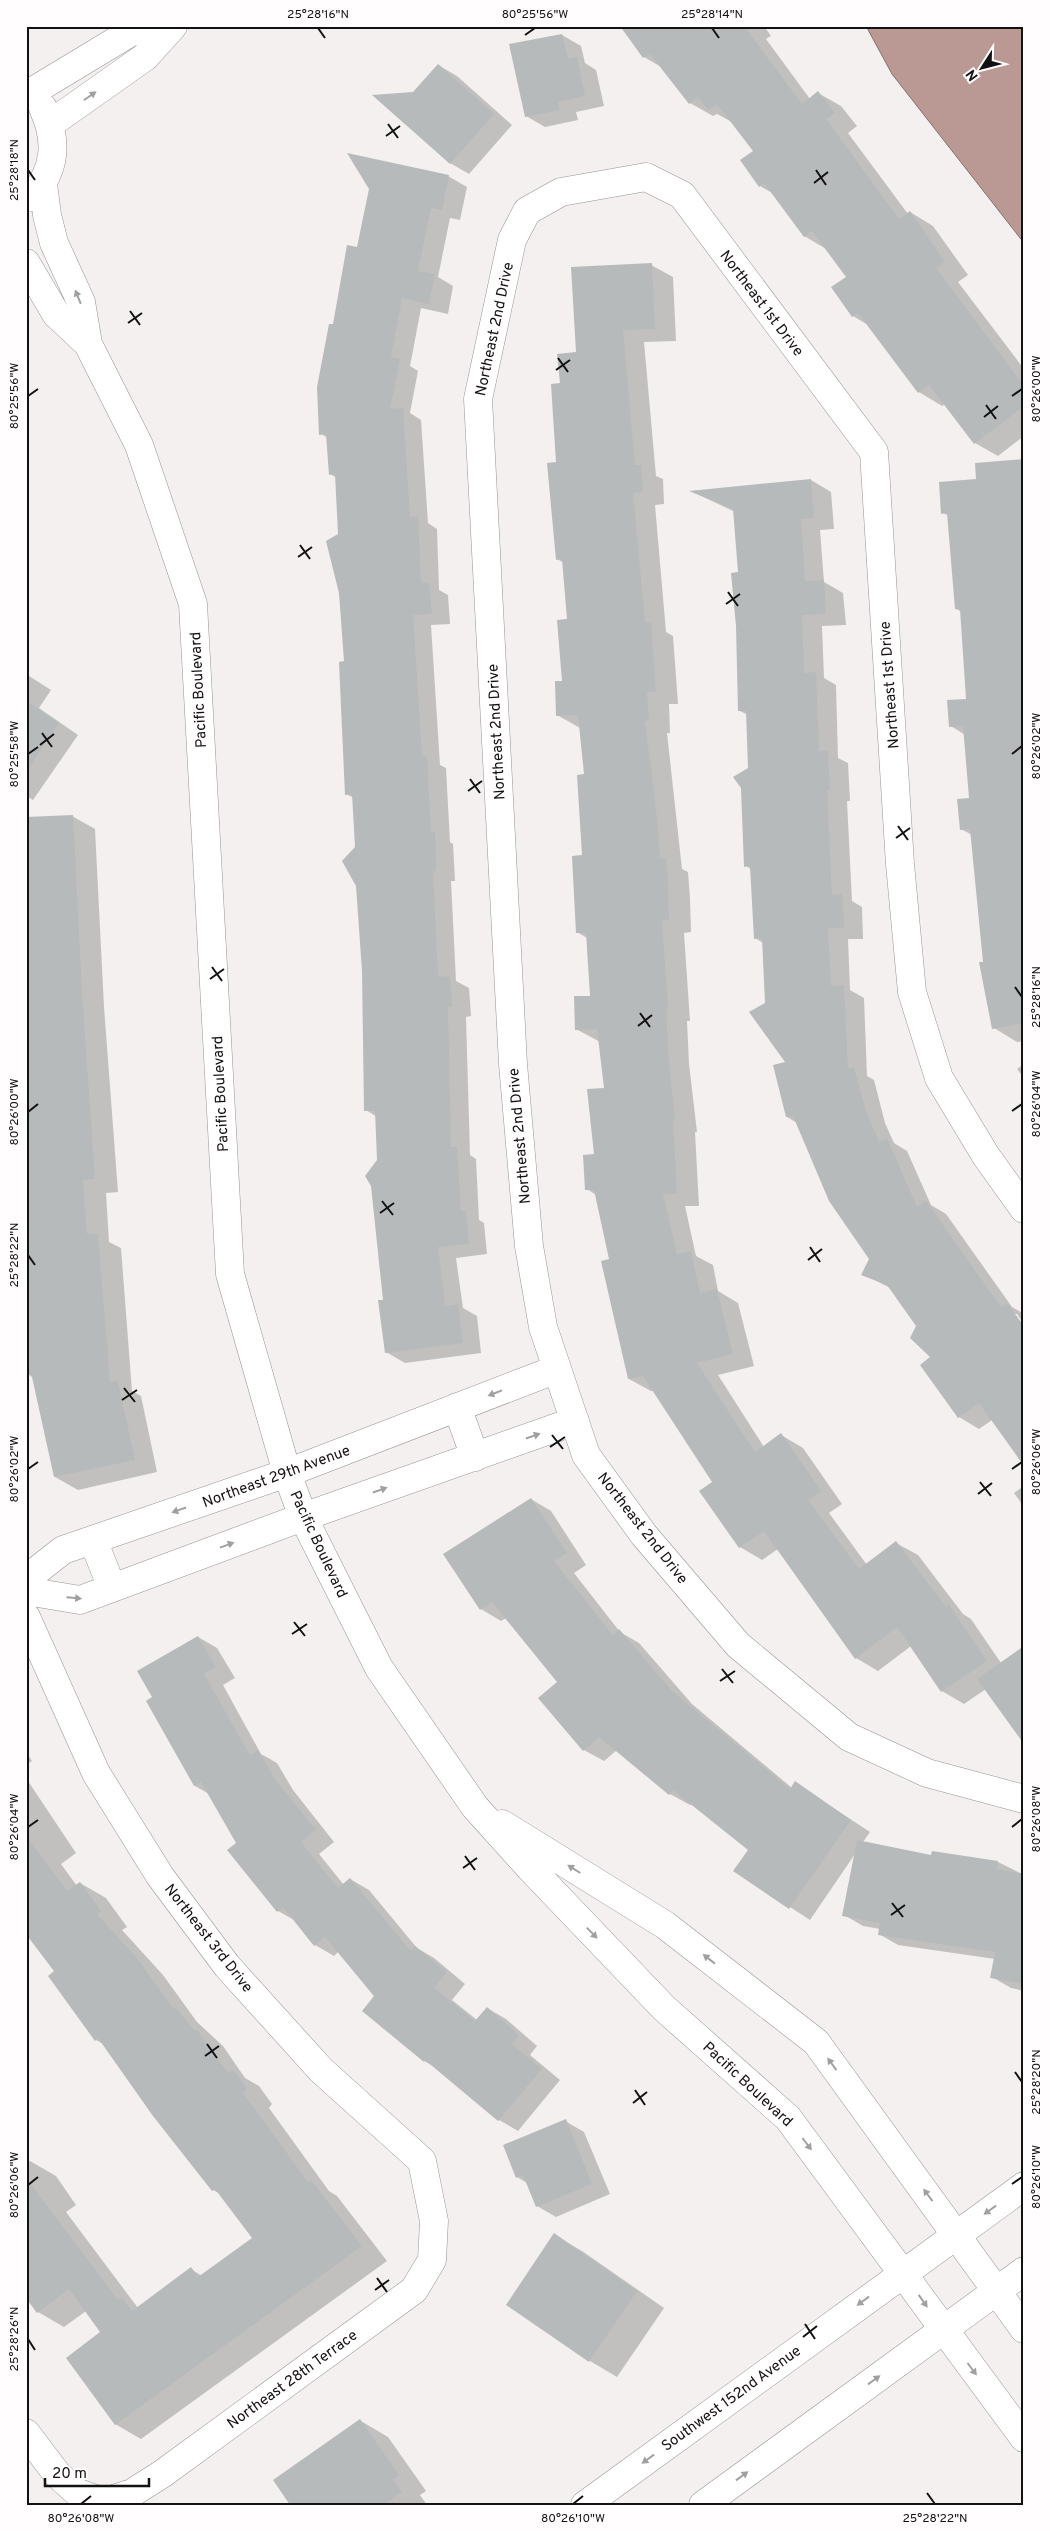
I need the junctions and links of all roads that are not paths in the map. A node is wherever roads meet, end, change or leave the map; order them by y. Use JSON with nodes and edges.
{"nodes":[{"id":1,"x":151,"y":26,"type":"edge"},
{"id":2,"x":173,"y":26,"type":"edge"},
{"id":3,"x":28,"y":92,"type":"edge"},
{"id":4,"x":50,"y":124,"type":"junction"},
{"id":5,"x":35,"y":193,"type":"edge"},
{"id":6,"x":682,"y":195,"type":"joint"},
{"id":7,"x":26,"y":263,"type":"edge"},
{"id":8,"x":88,"y":344,"type":"junction"},
{"id":9,"x":1024,"y":1209,"type":"edge"},
{"id":10,"x":557,"y":1369,"type":"junction"},
{"id":11,"x":457,"y":1407,"type":"junction"},
{"id":12,"x":575,"y":1422,"type":"junction"},
{"id":13,"x":475,"y":1457,"type":"junction"},
{"id":14,"x":287,"y":1473,"type":"junction"},
{"id":15,"x":304,"y":1517,"type":"junction"},
{"id":16,"x":93,"y":1540,"type":"junction"},
{"id":17,"x":26,"y":1579,"type":"edge"},
{"id":18,"x":112,"y":1588,"type":"junction"},
{"id":19,"x":26,"y":1591,"type":"edge"},
{"id":20,"x":26,"y":1617,"type":"edge"},
{"id":21,"x":1024,"y":1799,"type":"edge"},
{"id":22,"x":475,"y":1807,"type":"junction"},
{"id":23,"x":1024,"y":2186,"type":"edge"},
{"id":24,"x":434,"y":2221,"type":"joint"},
{"id":25,"x":956,"y":2235,"type":"junction"},
{"id":26,"x":1024,"y":2271,"type":"edge"},
{"id":27,"x":903,"y":2272,"type":"junction"},
{"id":28,"x":996,"y":2291,"type":"junction"},
{"id":29,"x":943,"y":2330,"type":"junction"},
{"id":30,"x":1024,"y":2330,"type":"edge"},
{"id":31,"x":26,"y":2433,"type":"edge"},
{"id":32,"x":1024,"y":2438,"type":"edge"},
{"id":33,"x":585,"y":2505,"type":"edge"},
{"id":34,"x":703,"y":2505,"type":"edge"}],
"edges":[{"from":1,"to":3,"type":"street"},
{"from":4,"to":2,"type":"street","one_way":true},
{"from":3,"to":4,"type":"street"},
{"from":4,"to":5,"type":"street"},
{"from":8,"to":5,"type":"street","name":"Pacific Boulevard","one_way":true},
{"from":6,"to":9,"type":"street","name":"Northeast 1st Drive"},
{"from":6,"to":10,"type":"street","name":"Northeast 2nd Drive"},
{"from":7,"to":8,"type":"street","name":"Pacific Boulevard"},
{"from":8,"to":14,"type":"street","name":"Pacific Boulevard"},
{"from":10,"to":11,"type":"street","name":"Northeast 29th Avenue","one_way":true},
{"from":10,"to":12,"type":"street","name":"Northeast 2nd Drive"},
{"from":11,"to":13,"type":"street"},
{"from":11,"to":14,"type":"street","name":"Northeast 29th Avenue"},
{"from":13,"to":12,"type":"street","one_way":true},
{"from":12,"to":21,"type":"street","name":"Northeast 2nd Drive"},
{"from":15,"to":13,"type":"street","one_way":true},
{"from":14,"to":15,"type":"street","name":"Pacific Boulevard"},
{"from":14,"to":16,"type":"street","name":"Northeast 29th Avenue","one_way":true},
{"from":18,"to":15,"type":"street","one_way":true},
{"from":15,"to":22,"type":"street","name":"Pacific Boulevard"},
{"from":16,"to":17,"type":"street","name":"Northeast 29th Avenue"},
{"from":16,"to":18,"type":"street"},
{"from":19,"to":18,"type":"street","one_way":true},
{"from":20,"to":24,"type":"street","name":"Northeast 3rd Drive"},
{"from":25,"to":22,"type":"street","name":"Pacific Boulevard","one_way":true},
{"from":22,"to":27,"type":"street","name":"Pacific Boulevard","one_way":true},
{"from":23,"to":25,"type":"street","name":"Southwest 152nd Avenue","one_way":true},
{"from":24,"to":31,"type":"street","name":"Northeast 28th Terrace"},
{"from":25,"to":27,"type":"street","name":"Southwest 152nd Avenue"},
{"from":25,"to":28,"type":"street","name":"Pacific Boulevard"},
{"from":26,"to":28,"type":"street"},
{"from":27,"to":29,"type":"street","name":"Pacific Boulevard","one_way":true},
{"from":27,"to":33,"type":"street","name":"Southwest 152nd Avenue","one_way":true},
{"from":28,"to":29,"type":"street"},
{"from":28,"to":30,"type":"street","name":"Pacific Boulevard"},
{"from":29,"to":32,"type":"street","name":"Pacific Boulevard","one_way":true},
{"from":34,"to":29,"type":"street","one_way":true}]}
